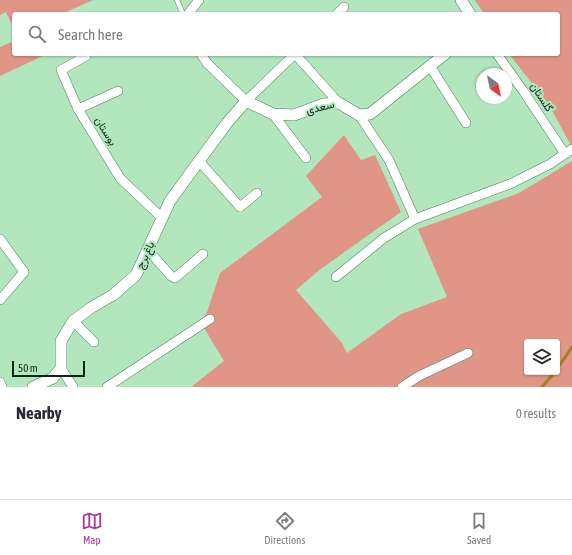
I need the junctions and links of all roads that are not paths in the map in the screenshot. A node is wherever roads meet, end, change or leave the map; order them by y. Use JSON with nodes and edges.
{"nodes":[{"id":1,"x":177,"y":0,"type":"edge"},
{"id":2,"x":199,"y":0,"type":"edge"},
{"id":3,"x":461,"y":0,"type":"edge"},
{"id":4,"x":344,"y":7,"type":"dead end"},
{"id":5,"x":182,"y":12,"type":"edge"},
{"id":6,"x":190,"y":12,"type":"edge"},
{"id":7,"x":339,"y":12,"type":"edge"},
{"id":8,"x":469,"y":12,"type":"edge"},
{"id":9,"x":86,"y":56,"type":"dead end"},
{"id":10,"x":202,"y":56,"type":"edge"},
{"id":11,"x":294,"y":56,"type":"edge"},
{"id":12,"x":298,"y":56,"type":"edge"},
{"id":13,"x":442,"y":56,"type":"edge"},
{"id":14,"x":498,"y":56,"type":"edge"},
{"id":15,"x":430,"y":66,"type":"junction"},
{"id":16,"x":118,"y":91,"type":"dead end"},
{"id":17,"x":246,"y":101,"type":"junction"},
{"id":18,"x":339,"y":103,"type":"junction"},
{"id":19,"x":78,"y":109,"type":"junction"},
{"id":20,"x":274,"y":114,"type":"junction"},
{"id":21,"x":359,"y":115,"type":"junction"},
{"id":22,"x":466,"y":123,"type":"dead end"},
{"id":23,"x":568,"y":152,"type":"edge"},
{"id":24,"x":306,"y":158,"type":"dead end"},
{"id":25,"x":199,"y":161,"type":"junction"},
{"id":26,"x":257,"y":193,"type":"dead end"},
{"id":27,"x":162,"y":218,"type":"junction"},
{"id":28,"x":415,"y":219,"type":"junction"},
{"id":29,"x":0,"y":239,"type":"edge"},
{"id":30,"x":147,"y":249,"type":"junction"},
{"id":31,"x":203,"y":254,"type":"dead end"},
{"id":32,"x":336,"y":277,"type":"dead end"},
{"id":33,"x":0,"y":300,"type":"edge"},
{"id":34,"x":210,"y":319,"type":"dead end"},
{"id":35,"x":73,"y":321,"type":"junction"},
{"id":36,"x":94,"y":342,"type":"dead end"},
{"id":37,"x":468,"y":353,"type":"dead end"},
{"id":38,"x":61,"y":368,"type":"junction"},
{"id":39,"x":0,"y":382,"type":"edge"},
{"id":40,"x":2,"y":387,"type":"edge"},
{"id":41,"x":33,"y":387,"type":"edge"},
{"id":42,"x":73,"y":387,"type":"edge"},
{"id":43,"x":107,"y":387,"type":"edge"},
{"id":44,"x":402,"y":387,"type":"edge"}],
"edges":[{"from":1,"to":5,"type":"lane"},
{"from":2,"to":6,"type":"street"},
{"from":3,"to":8,"type":"street"},
{"from":4,"to":7,"type":"street"},
{"from":9,"to":19,"type":"street","name":"بوستان"},
{"from":10,"to":17,"type":"street"},
{"from":11,"to":17,"type":"street"},
{"from":12,"to":18,"type":"street"},
{"from":13,"to":15,"type":"street"},
{"from":14,"to":23,"type":"street","name":"گلستان"},
{"from":15,"to":21,"type":"street"},
{"from":15,"to":22,"type":"street"},
{"from":16,"to":19,"type":"street"},
{"from":17,"to":20,"type":"street","name":"سعدی"},
{"from":17,"to":25,"type":"street","name":"باغ برج"},
{"from":18,"to":20,"type":"street","name":"سعدی"},
{"from":18,"to":21,"type":"street","name":"سعدی"},
{"from":19,"to":27,"type":"street","name":"بوستان"},
{"from":20,"to":24,"type":"street"},
{"from":21,"to":28,"type":"street"},
{"from":23,"to":28,"type":"street"},
{"from":25,"to":26,"type":"street"},
{"from":25,"to":27,"type":"street","name":"باغ برج"},
{"from":27,"to":30,"type":"street","name":"باغ برج"},
{"from":28,"to":32,"type":"street"},
{"from":29,"to":33,"type":"street"},
{"from":30,"to":31,"type":"street"},
{"from":30,"to":35,"type":"street","name":"باغ برج"},
{"from":34,"to":43,"type":"street"},
{"from":35,"to":36,"type":"street"},
{"from":35,"to":38,"type":"street","name":"باغ برج"},
{"from":37,"to":44,"type":"street"},
{"from":38,"to":41,"type":"street"},
{"from":38,"to":42,"type":"street"},
{"from":39,"to":40,"type":"street"}]}
